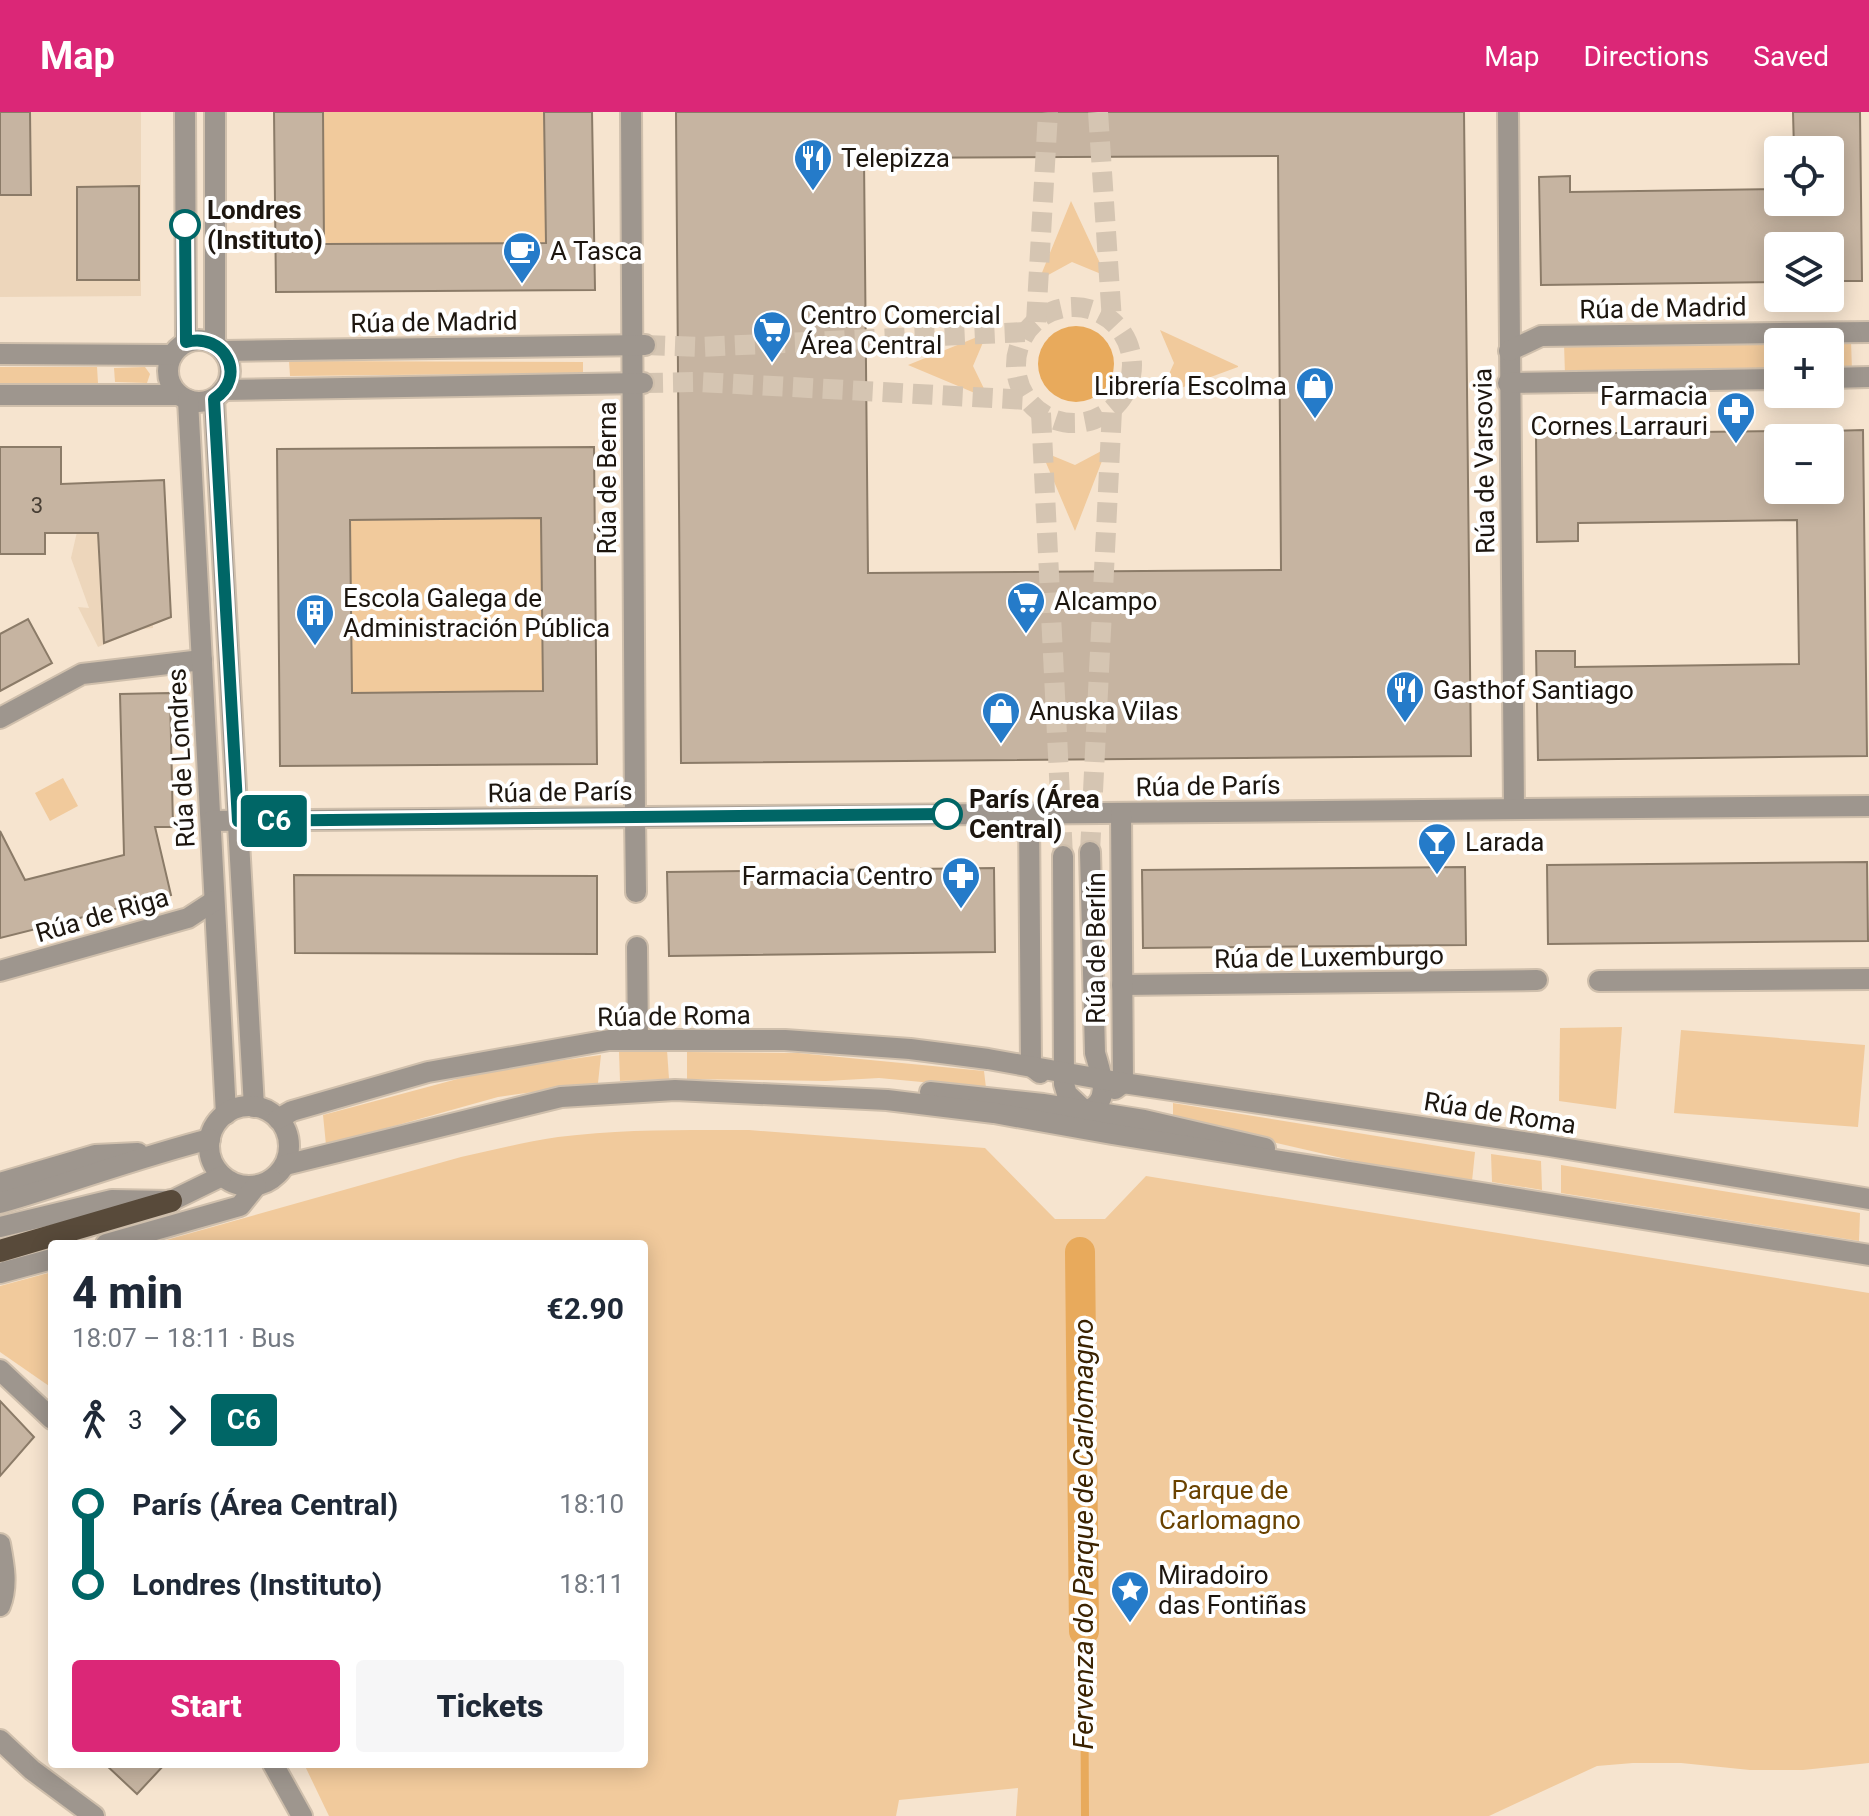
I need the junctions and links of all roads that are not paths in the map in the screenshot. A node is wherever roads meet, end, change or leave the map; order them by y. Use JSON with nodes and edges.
{"nodes":[{"id":1,"x":185,"y":112,"type":"edge"},
{"id":2,"x":215,"y":112,"type":"edge"},
{"id":3,"x":631,"y":112,"type":"edge"},
{"id":4,"x":1508,"y":112,"type":"edge"},
{"id":5,"x":1869,"y":332,"type":"edge"},
{"id":6,"x":638,"y":345,"type":"junction"},
{"id":7,"x":179,"y":348,"type":"junction"},
{"id":8,"x":219,"y":348,"type":"junction"},
{"id":9,"x":1509,"y":351,"type":"junction"},
{"id":10,"x":0,"y":354,"type":"edge"},
{"id":11,"x":1869,"y":377,"type":"edge"},
{"id":12,"x":1844,"y":378,"type":"edge"},
{"id":13,"x":1764,"y":379,"type":"edge"},
{"id":14,"x":638,"y":383,"type":"junction"},
{"id":15,"x":1508,"y":383,"type":"junction"},
{"id":16,"x":218,"y":394,"type":"junction"},
{"id":17,"x":0,"y":395,"type":"edge"},
{"id":18,"x":183,"y":397,"type":"junction"},
{"id":19,"x":202,"y":660,"type":"junction"},
{"id":20,"x":0,"y":718,"type":"edge"},
{"id":21,"x":1869,"y":806,"type":"edge"},
{"id":22,"x":1514,"y":809,"type":"junction"},
{"id":23,"x":1121,"y":813,"type":"junction"},
{"id":24,"x":1029,"y":814,"type":"junction"},
{"id":25,"x":635,"y":817,"type":"junction"},
{"id":26,"x":211,"y":821,"type":"junction"},
{"id":27,"x":238,"y":821,"type":"junction"},
{"id":28,"x":1090,"y":852,"type":"tunnel mouth"},
{"id":29,"x":1063,"y":856,"type":"tunnel mouth"},
{"id":30,"x":636,"y":892,"type":"dead end"},
{"id":31,"x":214,"y":901,"type":"junction"},
{"id":32,"x":637,"y":947,"type":"dead end"},
{"id":33,"x":0,"y":971,"type":"edge"},
{"id":34,"x":1869,"y":979,"type":"edge"},
{"id":35,"x":1537,"y":980,"type":"dead end"},
{"id":36,"x":1599,"y":981,"type":"dead end"},
{"id":37,"x":1122,"y":985,"type":"junction"},
{"id":38,"x":638,"y":1040,"type":"junction"},
{"id":39,"x":1031,"y":1066,"type":"junction"},
{"id":40,"x":1064,"y":1071,"type":"junction"},
{"id":41,"x":1109,"y":1087,"type":"junction"},
{"id":42,"x":1067,"y":1094,"type":"junction"},
{"id":43,"x":855,"y":1099,"type":"junction"},
{"id":44,"x":254,"y":1107,"type":"junction"},
{"id":45,"x":1085,"y":1111,"type":"junction"},
{"id":46,"x":226,"y":1114,"type":"junction"},
{"id":47,"x":278,"y":1119,"type":"junction"},
{"id":48,"x":210,"y":1139,"type":"junction"},
{"id":49,"x":158,"y":1153,"type":"junction"},
{"id":50,"x":285,"y":1165,"type":"junction"},
{"id":51,"x":1317,"y":1167,"type":"junction"},
{"id":52,"x":222,"y":1176,"type":"junction"},
{"id":53,"x":6,"y":1179,"type":"edge"},
{"id":54,"x":256,"y":1186,"type":"junction"},
{"id":55,"x":1869,"y":1199,"type":"edge"},
{"id":56,"x":171,"y":1201,"type":"junction"},
{"id":57,"x":0,"y":1203,"type":"edge"},
{"id":58,"x":200,"y":1218,"type":"junction"},
{"id":59,"x":0,"y":1227,"type":"edge"},
{"id":60,"x":120,"y":1240,"type":"edge"},
{"id":61,"x":0,"y":1251,"type":"edge"},
{"id":62,"x":1869,"y":1255,"type":"edge"},
{"id":63,"x":48,"y":1260,"type":"edge"},
{"id":64,"x":0,"y":1273,"type":"edge"},
{"id":65,"x":0,"y":1370,"type":"edge"},
{"id":66,"x":48,"y":1415,"type":"edge"},
{"id":67,"x":0,"y":1544,"type":"edge"},
{"id":68,"x":0,"y":1606,"type":"edge"},
{"id":69,"x":0,"y":1740,"type":"edge"},
{"id":70,"x":275,"y":1768,"type":"edge"},
{"id":71,"x":94,"y":1816,"type":"edge"},
{"id":72,"x":302,"y":1816,"type":"edge"}],
"edges":[{"from":1,"to":7,"type":"street","name":"Rúa de Londres"},
{"from":2,"to":8,"type":"street","name":"Rúa de Londres"},
{"from":3,"to":6,"type":"street","name":"Rúa de Berna"},
{"from":4,"to":9,"type":"street","name":"Rúa de Varsovia"},
{"from":5,"to":9,"type":"street","name":"Rúa de Madrid"},
{"from":6,"to":8,"type":"street","name":"Rúa de Madrid"},
{"from":6,"to":14,"type":"street","name":"Rúa de Berna"},
{"from":7,"to":8,"type":"street"},
{"from":7,"to":10,"type":"street"},
{"from":7,"to":18,"type":"street","name":"Rúa de Londres"},
{"from":8,"to":16,"type":"street","name":"Rúa de Londres"},
{"from":9,"to":15,"type":"street","name":"Rúa de Varsovia"},
{"from":11,"to":12,"type":"street"},
{"from":13,"to":15,"type":"street"},
{"from":14,"to":16,"type":"street"},
{"from":14,"to":25,"type":"street","name":"Rúa de Berna"},
{"from":15,"to":22,"type":"street","name":"Rúa de Varsovia"},
{"from":16,"to":18,"type":"street"},
{"from":16,"to":27,"type":"street","name":"Rúa de Londres"},
{"from":17,"to":18,"type":"street"},
{"from":18,"to":19,"type":"street","name":"Rúa de Londres"},
{"from":19,"to":20,"type":"street"},
{"from":19,"to":26,"type":"street","name":"Rúa de Londres"},
{"from":21,"to":22,"type":"street","name":"Rúa de París"},
{"from":22,"to":23,"type":"street","name":"Rúa de París"},
{"from":23,"to":24,"type":"street","name":"Rúa de París"},
{"from":23,"to":37,"type":"street","name":"Rúa de Berlín"},
{"from":24,"to":25,"type":"street","name":"Rúa de París"},
{"from":24,"to":39,"type":"street"},
{"from":25,"to":27,"type":"street","name":"Rúa de París"},
{"from":25,"to":30,"type":"street","name":"Rúa de Berna"},
{"from":26,"to":27,"type":"street","name":"Rúa de París"},
{"from":26,"to":31,"type":"street","name":"Rúa de Londres"},
{"from":27,"to":44,"type":"street","name":"Rúa de Londres"},
{"from":28,"to":41,"type":"street","name":"Rúa de Berlín"},
{"from":29,"to":40,"type":"street","name":"Rúa de Berlín"},
{"from":31,"to":33,"type":"street","name":"Rúa de Riga"},
{"from":31,"to":46,"type":"street","name":"Rúa de Londres"},
{"from":32,"to":38,"type":"street"},
{"from":34,"to":36,"type":"street"},
{"from":35,"to":37,"type":"street","name":"Rúa de Luxemburgo"},
{"from":37,"to":41,"type":"street","name":"Rúa de Berlín"},
{"from":38,"to":39,"type":"street","name":"Rúa de Roma"},
{"from":38,"to":47,"type":"street","name":"Rúa de Roma"},
{"from":39,"to":40,"type":"street","name":"Rúa de Roma"},
{"from":39,"to":42,"type":"street","name":"Rúa de Roma"},
{"from":40,"to":41,"type":"street","name":"Rúa de Roma"},
{"from":40,"to":42,"type":"street"},
{"from":41,"to":45,"type":"street"},
{"from":41,"to":55,"type":"street","name":"Rúa de Roma"},
{"from":42,"to":45,"type":"street","name":"Rúa de Roma"},
{"from":43,"to":45,"type":"street"},
{"from":43,"to":50,"type":"street"},
{"from":43,"to":51,"type":"street"},
{"from":44,"to":46,"type":"street"},
{"from":44,"to":47,"type":"street"},
{"from":45,"to":51,"type":"street"},
{"from":46,"to":48,"type":"street"},
{"from":47,"to":50,"type":"street"},
{"from":48,"to":49,"type":"street"},
{"from":48,"to":52,"type":"street"},
{"from":49,"to":53,"type":"street"},
{"from":49,"to":57,"type":"street"},
{"from":50,"to":54,"type":"street"},
{"from":51,"to":62,"type":"street"},
{"from":52,"to":54,"type":"street"},
{"from":52,"to":56,"type":"street"},
{"from":52,"to":58,"type":"street"},
{"from":54,"to":58,"type":"street"},
{"from":56,"to":59,"type":"street"},
{"from":56,"to":61,"type":"highway"},
{"from":58,"to":60,"type":"street"},
{"from":63,"to":64,"type":"street"},
{"from":65,"to":66,"type":"street"},
{"from":67,"to":68,"type":"street"},
{"from":69,"to":71,"type":"street"},
{"from":70,"to":72,"type":"street"}]}
